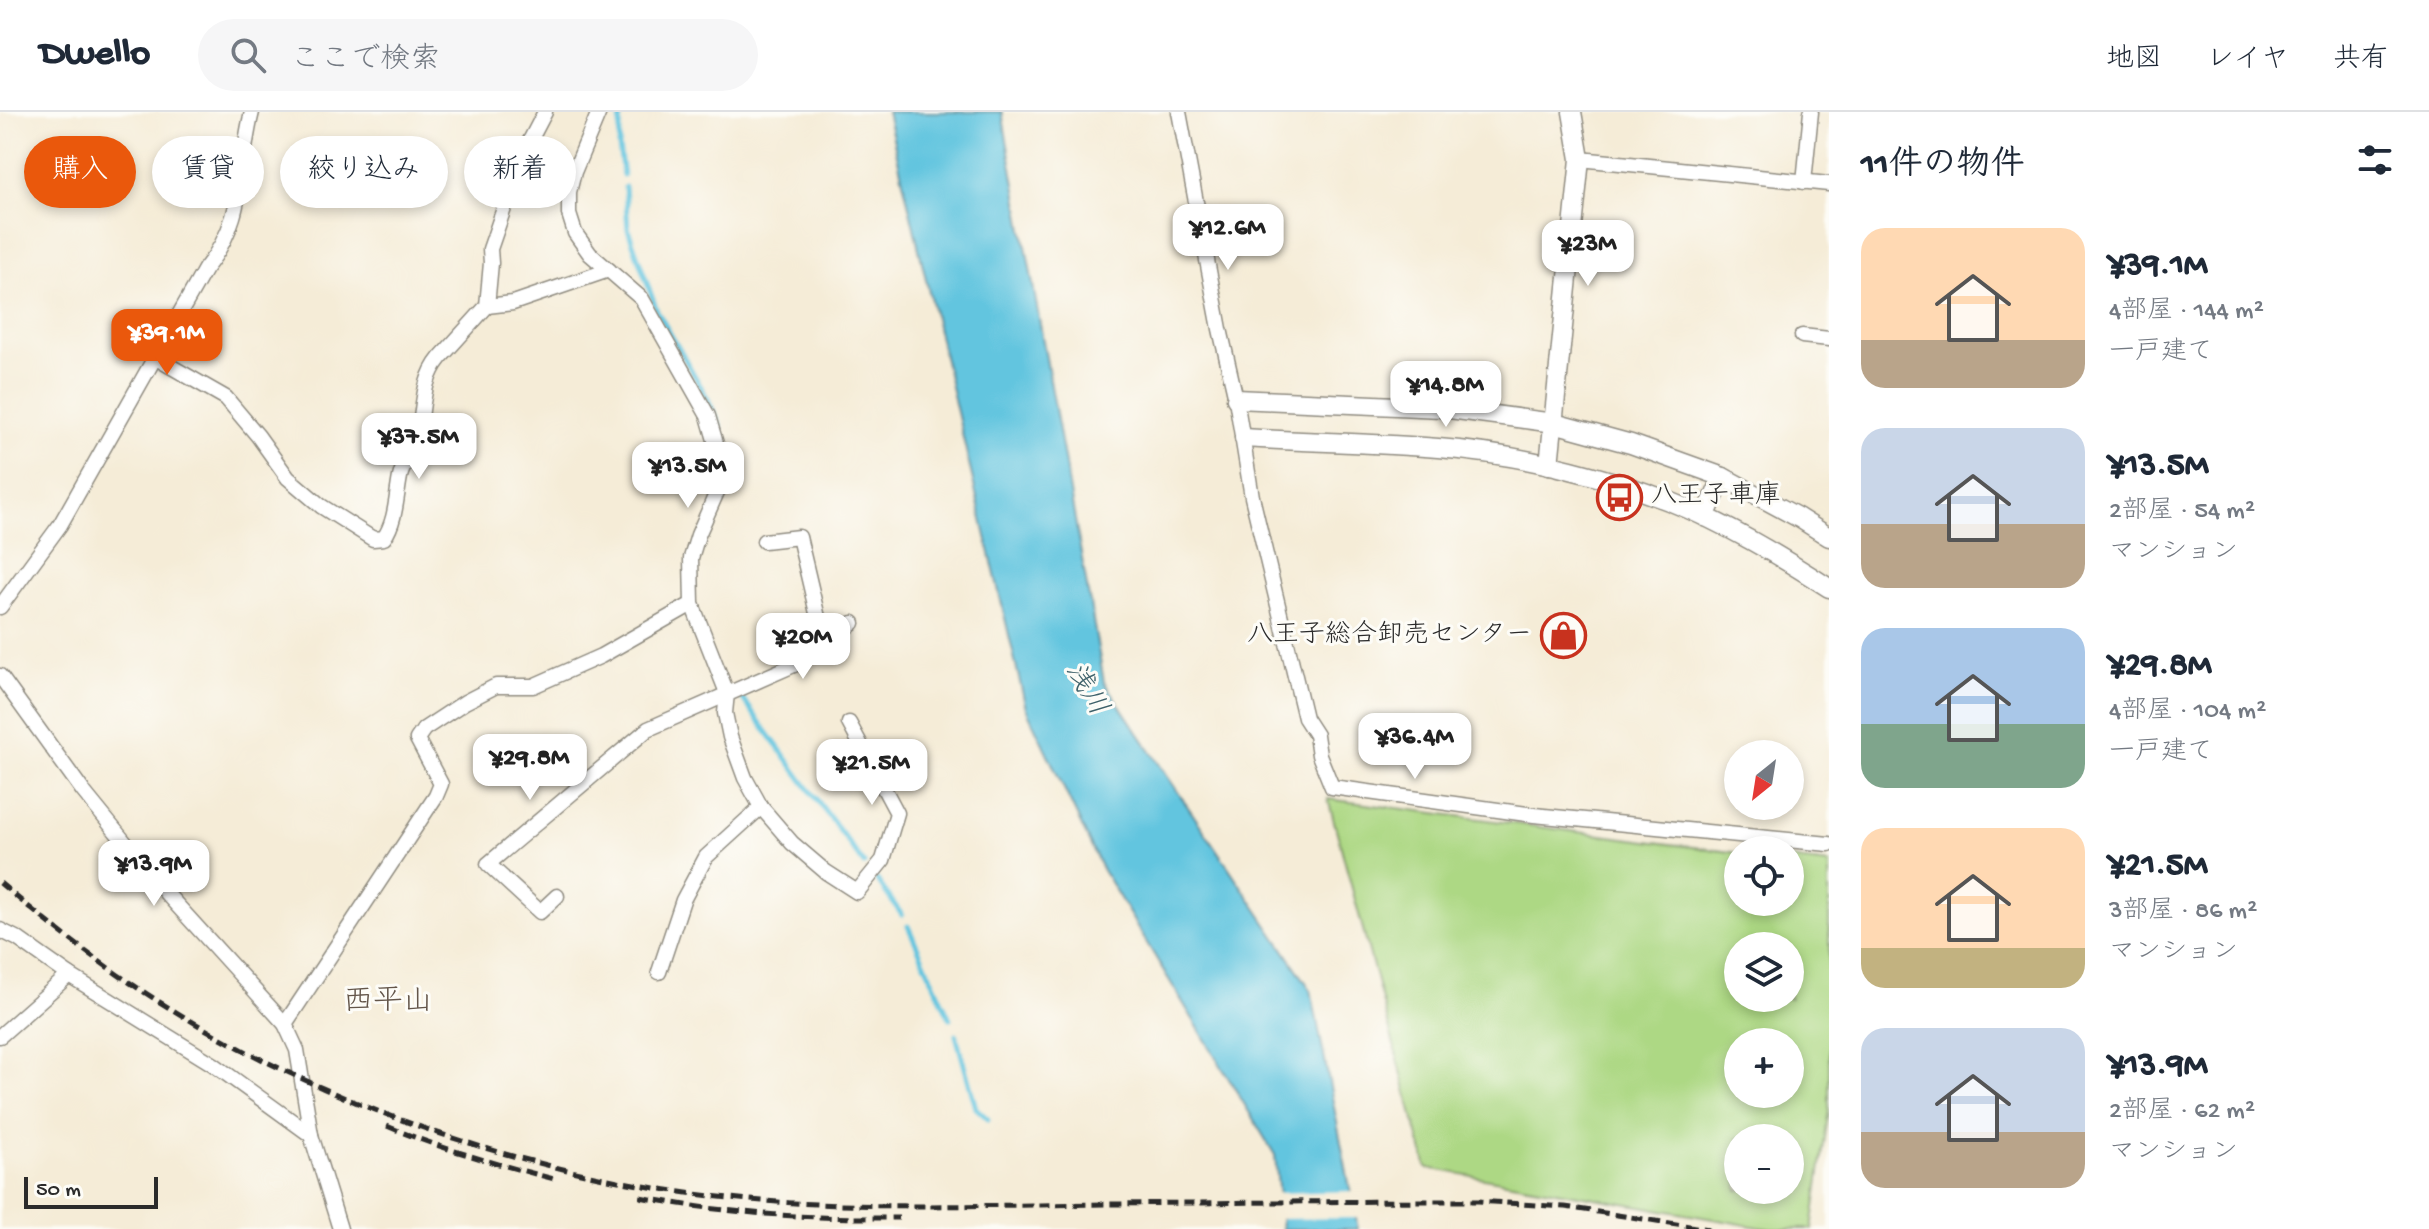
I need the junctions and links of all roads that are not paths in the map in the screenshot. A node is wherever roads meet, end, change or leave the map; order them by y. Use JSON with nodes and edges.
{"nodes":[{"id":1,"x":252,"y":112,"type":"edge"},
{"id":2,"x":545,"y":112,"type":"edge"},
{"id":3,"x":599,"y":112,"type":"edge"},
{"id":4,"x":1179,"y":112,"type":"edge"},
{"id":5,"x":1572,"y":112,"type":"edge"},
{"id":6,"x":1811,"y":112,"type":"edge"},
{"id":7,"x":1580,"y":159,"type":"junction"},
{"id":8,"x":1804,"y":182,"type":"junction"},
{"id":9,"x":1829,"y":184,"type":"edge"},
{"id":10,"x":609,"y":270,"type":"junction"},
{"id":11,"x":487,"y":306,"type":"junction"},
{"id":12,"x":1802,"y":336,"type":"dead end"},
{"id":13,"x":1829,"y":339,"type":"edge"},
{"id":14,"x":156,"y":358,"type":"junction"},
{"id":15,"x":1236,"y":399,"type":"junction"},
{"id":16,"x":1554,"y":423,"type":"junction"},
{"id":17,"x":1244,"y":438,"type":"junction"},
{"id":18,"x":1549,"y":465,"type":"junction"},
{"id":19,"x":1723,"y":477,"type":"junction"},
{"id":20,"x":1705,"y":517,"type":"junction"},
{"id":21,"x":1829,"y":537,"type":"edge"},
{"id":22,"x":764,"y":541,"type":"dead end"},
{"id":23,"x":1828,"y":587,"type":"edge"},
{"id":24,"x":692,"y":604,"type":"junction"},
{"id":25,"x":0,"y":607,"type":"edge"},
{"id":26,"x":853,"y":623,"type":"dead end"},
{"id":27,"x":824,"y":643,"type":"junction"},
{"id":28,"x":0,"y":676,"type":"edge"},
{"id":29,"x":727,"y":693,"type":"junction"},
{"id":30,"x":849,"y":723,"type":"dead end"},
{"id":31,"x":761,"y":807,"type":"junction"},
{"id":32,"x":1829,"y":844,"type":"edge"},
{"id":33,"x":557,"y":896,"type":"dead end"},
{"id":34,"x":0,"y":930,"type":"edge"},
{"id":35,"x":659,"y":972,"type":"dead end"},
{"id":36,"x":69,"y":975,"type":"junction"},
{"id":37,"x":285,"y":1024,"type":"junction"},
{"id":38,"x":0,"y":1036,"type":"edge"},
{"id":39,"x":311,"y":1135,"type":"junction"},
{"id":40,"x":340,"y":1229,"type":"edge"}],
"edges":[{"from":1,"to":14,"type":"street"},
{"from":2,"to":11,"type":"street"},
{"from":3,"to":10,"type":"street"},
{"from":4,"to":15,"type":"street"},
{"from":5,"to":7,"type":"street"},
{"from":6,"to":8,"type":"street"},
{"from":7,"to":8,"type":"street"},
{"from":7,"to":16,"type":"street"},
{"from":8,"to":9,"type":"street"},
{"from":10,"to":11,"type":"street"},
{"from":10,"to":24,"type":"street"},
{"from":11,"to":14,"type":"street"},
{"from":12,"to":13,"type":"street"},
{"from":14,"to":25,"type":"street"},
{"from":15,"to":16,"type":"street"},
{"from":15,"to":17,"type":"street"},
{"from":16,"to":18,"type":"street"},
{"from":16,"to":19,"type":"street"},
{"from":17,"to":18,"type":"street"},
{"from":17,"to":32,"type":"street"},
{"from":18,"to":20,"type":"street"},
{"from":19,"to":20,"type":"street"},
{"from":19,"to":21,"type":"street"},
{"from":20,"to":23,"type":"street"},
{"from":22,"to":27,"type":"street"},
{"from":24,"to":29,"type":"street"},
{"from":24,"to":37,"type":"street"},
{"from":26,"to":27,"type":"street"},
{"from":27,"to":29,"type":"street"},
{"from":28,"to":37,"type":"street"},
{"from":29,"to":31,"type":"street"},
{"from":29,"to":33,"type":"street"},
{"from":30,"to":31,"type":"street"},
{"from":31,"to":35,"type":"street"},
{"from":34,"to":36,"type":"street"},
{"from":36,"to":38,"type":"street"},
{"from":36,"to":39,"type":"street"},
{"from":37,"to":39,"type":"street"},
{"from":39,"to":40,"type":"street"}]}
